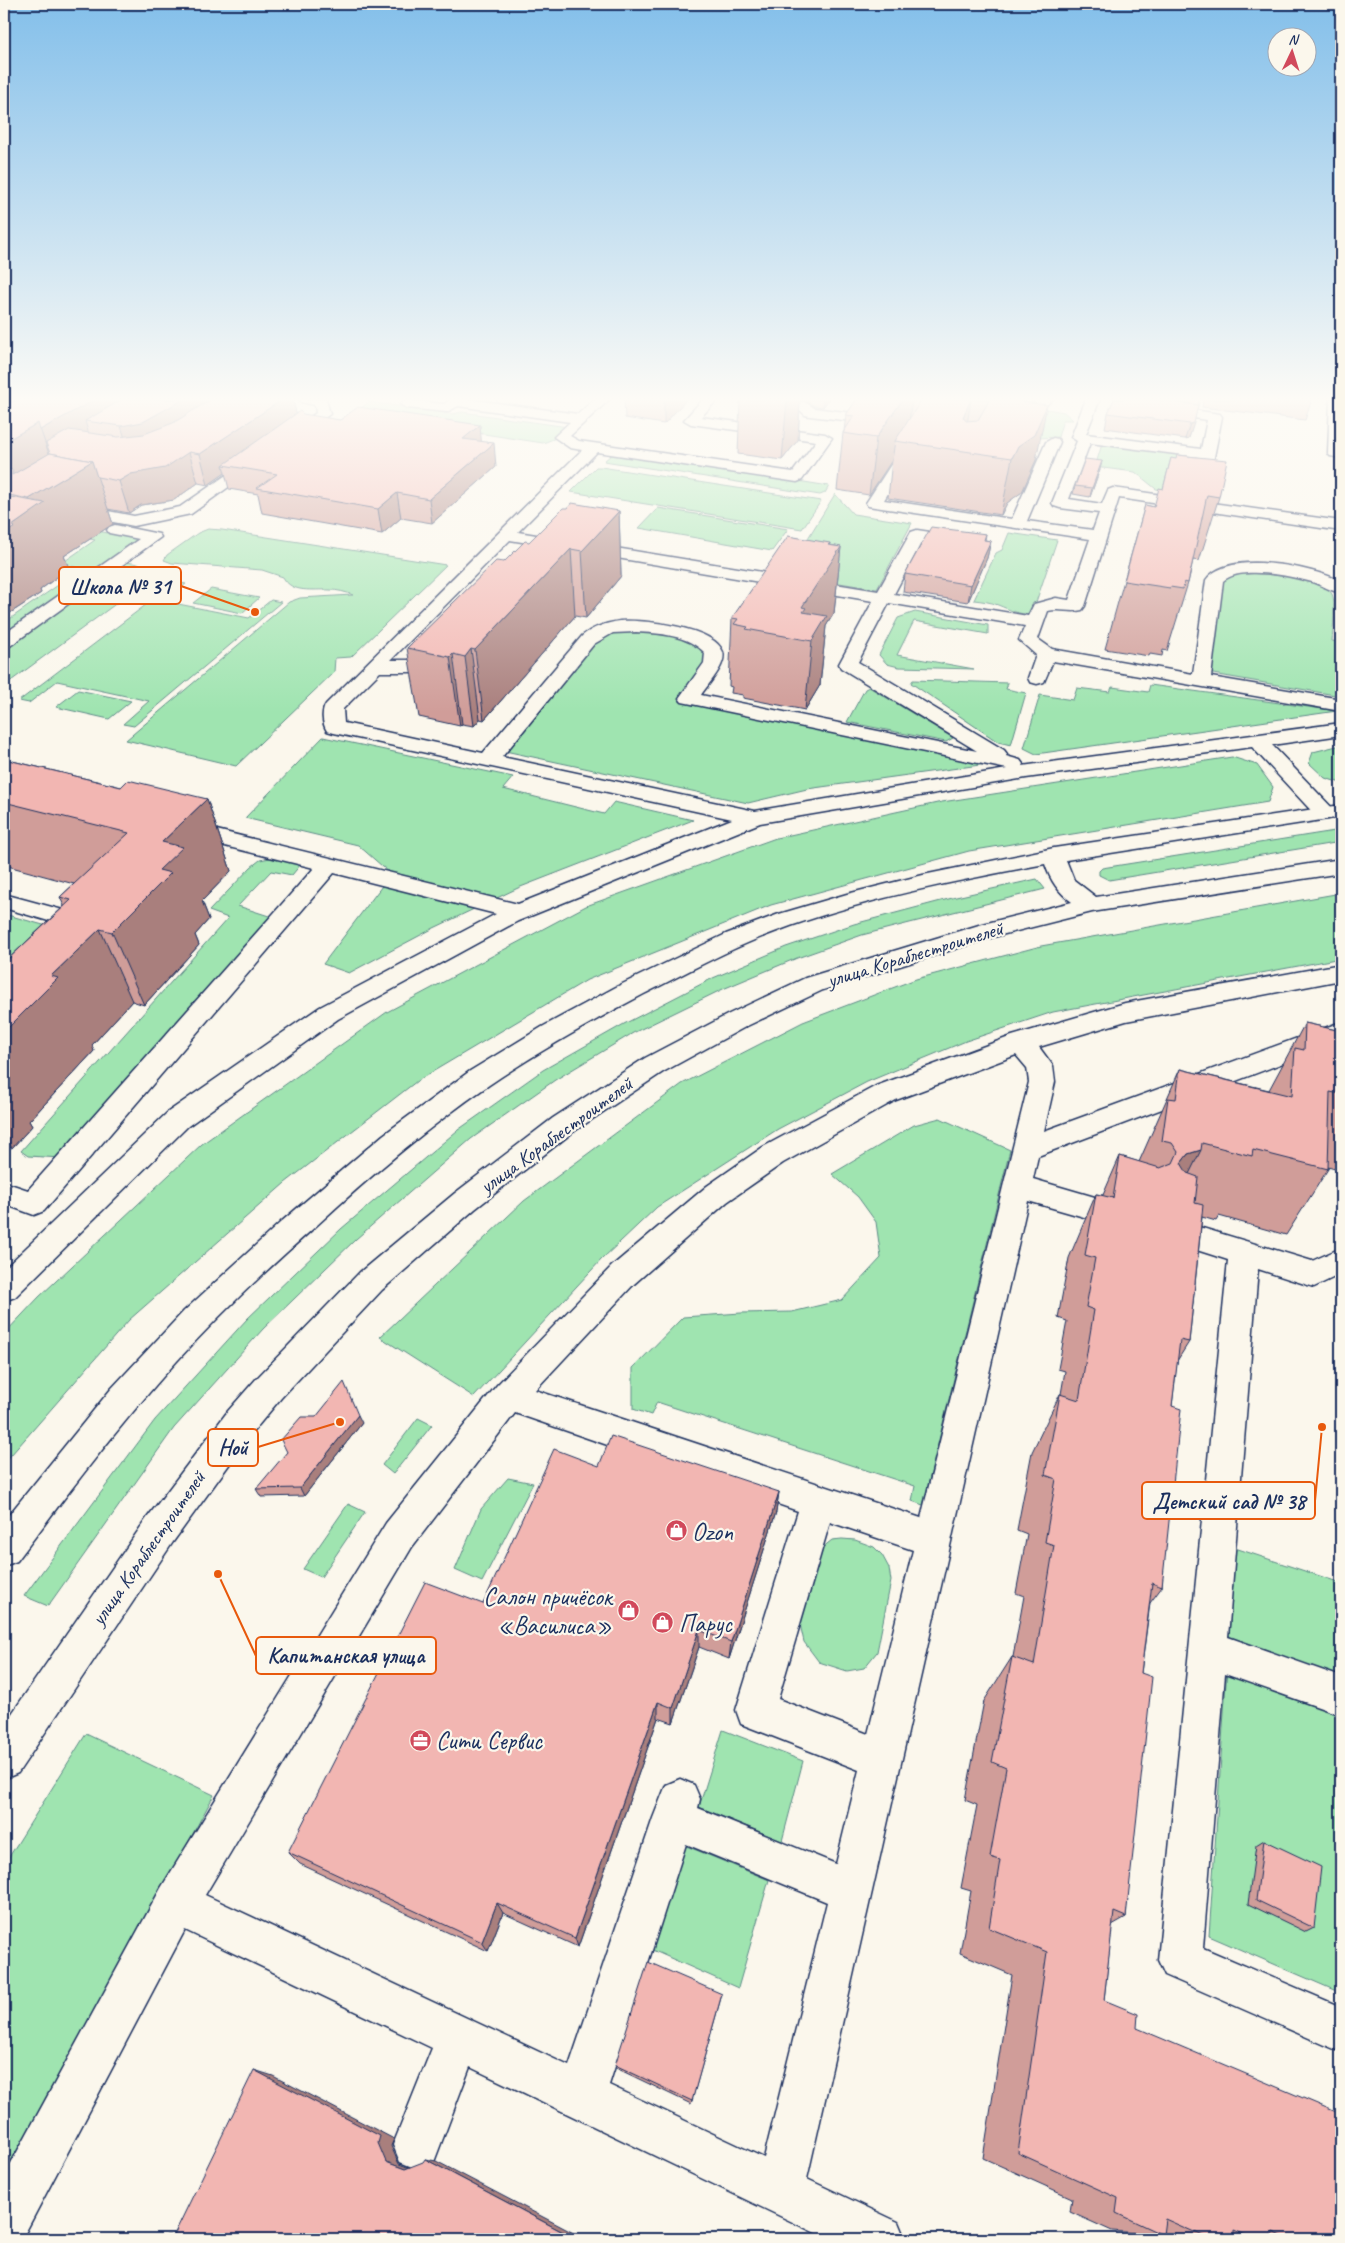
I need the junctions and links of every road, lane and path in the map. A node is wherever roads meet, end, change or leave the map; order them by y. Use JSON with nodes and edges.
{"nodes":[{"id":1,"x":45,"y":504,"type":"edge"},
{"id":2,"x":195,"y":504,"type":"edge"},
{"id":3,"x":537,"y":504,"type":"edge"},
{"id":4,"x":886,"y":504,"type":"edge"},
{"id":5,"x":1027,"y":504,"type":"edge"},
{"id":6,"x":1065,"y":504,"type":"edge"},
{"id":7,"x":1110,"y":504,"type":"edge"},
{"id":8,"x":1188,"y":504,"type":"edge"},
{"id":9,"x":1263,"y":504,"type":"edge"},
{"id":10,"x":1197,"y":505,"type":"joint"},
{"id":11,"x":1108,"y":509,"type":"junction"},
{"id":12,"x":4,"y":510,"type":"edge"},
{"id":13,"x":1264,"y":514,"type":"junction"},
{"id":14,"x":116,"y":517,"type":"junction"},
{"id":15,"x":1018,"y":524,"type":"junction"},
{"id":16,"x":1341,"y":526,"type":"edge"},
{"id":17,"x":101,"y":528,"type":"junction"},
{"id":18,"x":506,"y":535,"type":"junction"},
{"id":19,"x":1099,"y":536,"type":"junction"},
{"id":20,"x":550,"y":542,"type":"junction"},
{"id":21,"x":981,"y":545,"type":"edge"},
{"id":22,"x":536,"y":557,"type":"edge"},
{"id":23,"x":1341,"y":588,"type":"edge"},
{"id":24,"x":883,"y":598,"type":"junction"},
{"id":25,"x":1035,"y":622,"type":"junction"},
{"id":26,"x":454,"y":641,"type":"edge"},
{"id":27,"x":4,"y":642,"type":"edge"},
{"id":28,"x":1046,"y":654,"type":"junction"},
{"id":29,"x":375,"y":666,"type":"junction"},
{"id":30,"x":1037,"y":678,"type":"dead end"},
{"id":31,"x":1201,"y":681,"type":"junction"},
{"id":32,"x":1341,"y":705,"type":"edge"},
{"id":33,"x":1341,"y":729,"type":"edge"},
{"id":34,"x":1257,"y":741,"type":"junction"},
{"id":35,"x":488,"y":760,"type":"junction"},
{"id":36,"x":1020,"y":768,"type":"junction"},
{"id":37,"x":1334,"y":812,"type":"edge"},
{"id":38,"x":755,"y":817,"type":"junction"},
{"id":39,"x":163,"y":824,"type":"edge"},
{"id":40,"x":1054,"y":855,"type":"junction"},
{"id":41,"x":329,"y":865,"type":"junction"},
{"id":42,"x":1341,"y":866,"type":"edge"},
{"id":43,"x":4,"y":901,"type":"edge"},
{"id":44,"x":1092,"y":905,"type":"junction"},
{"id":45,"x":520,"y":912,"type":"junction"},
{"id":46,"x":51,"y":945,"type":"edge"},
{"id":47,"x":1341,"y":972,"type":"edge"},
{"id":48,"x":1341,"y":1031,"type":"edge"},
{"id":49,"x":1021,"y":1043,"type":"junction"},
{"id":50,"x":1026,"y":1149,"type":"junction"},
{"id":51,"x":1017,"y":1186,"type":"junction"},
{"id":52,"x":4,"y":1193,"type":"edge"},
{"id":53,"x":1130,"y":1219,"type":"edge"},
{"id":54,"x":1166,"y":1229,"type":"edge"},
{"id":55,"x":1244,"y":1255,"type":"junction"},
{"id":56,"x":1341,"y":1260,"type":"edge"},
{"id":57,"x":4,"y":1288,"type":"edge"},
{"id":58,"x":509,"y":1395,"type":"junction"},
{"id":59,"x":819,"y":1501,"type":"junction"},
{"id":60,"x":934,"y":1540,"type":"junction"},
{"id":61,"x":4,"y":1549,"type":"edge"},
{"id":62,"x":1208,"y":1650,"type":"junction"},
{"id":63,"x":1341,"y":1696,"type":"edge"},
{"id":64,"x":4,"y":1759,"type":"edge"},
{"id":65,"x":882,"y":1759,"type":"junction"},
{"id":66,"x":851,"y":1891,"type":"junction"},
{"id":67,"x":176,"y":1903,"type":"junction"},
{"id":68,"x":1341,"y":2030,"type":"edge"},
{"id":69,"x":458,"y":2039,"type":"junction"},
{"id":70,"x":582,"y":2097,"type":"junction"},
{"id":71,"x":416,"y":2145,"type":"dead end"},
{"id":72,"x":780,"y":2191,"type":"junction"},
{"id":73,"x":4,"y":2224,"type":"edge"},
{"id":74,"x":881,"y":2239,"type":"edge"}],
"edges":[{"from":1,"to":14,"type":"street"},
{"from":2,"to":14,"type":"street"},
{"from":3,"to":18,"type":"street"},
{"from":4,"to":15,"type":"street"},
{"from":5,"to":15,"type":"street"},
{"from":6,"to":11,"type":"street"},
{"from":7,"to":11,"type":"street"},
{"from":8,"to":10,"type":"street"},
{"from":9,"to":13,"type":"street"},
{"from":10,"to":13,"type":"street"},
{"from":11,"to":19,"type":"street"},
{"from":12,"to":17,"type":"street"},
{"from":13,"to":16,"type":"street"},
{"from":14,"to":17,"type":"street"},
{"from":15,"to":19,"type":"street"},
{"from":17,"to":27,"type":"street"},
{"from":18,"to":20,"type":"street"},
{"from":18,"to":29,"type":"street"},
{"from":19,"to":25,"type":"street"},
{"from":20,"to":22,"type":"street"},
{"from":20,"to":24,"type":"street"},
{"from":21,"to":24,"type":"street"},
{"from":23,"to":31,"type":"street"},
{"from":24,"to":25,"type":"street"},
{"from":24,"to":36,"type":"street"},
{"from":25,"to":28,"type":"street"},
{"from":26,"to":29,"type":"street"},
{"from":28,"to":30,"type":"street"},
{"from":28,"to":31,"type":"street"},
{"from":29,"to":35,"type":"street"},
{"from":31,"to":32,"type":"street"},
{"from":33,"to":34,"type":"street"},
{"from":34,"to":36,"type":"street"},
{"from":34,"to":37,"type":"street"},
{"from":35,"to":36,"type":"street"},
{"from":35,"to":38,"type":"street"},
{"from":36,"to":38,"type":"street"},
{"from":37,"to":40,"type":"street"},
{"from":38,"to":45,"type":"street"},
{"from":39,"to":41,"type":"street"},
{"from":40,"to":44,"type":"street"},
{"from":40,"to":61,"type":"street"},
{"from":41,"to":45,"type":"street"},
{"from":41,"to":52,"type":"street"},
{"from":42,"to":44,"type":"street","name":"улица Кораблестроителей"},
{"from":43,"to":46,"type":"street"},
{"from":44,"to":64,"type":"street","name":"улица Кораблестроителей"},
{"from":45,"to":57,"type":"street"},
{"from":47,"to":49,"type":"street"},
{"from":48,"to":50,"type":"street"},
{"from":49,"to":50,"type":"street"},
{"from":49,"to":58,"type":"street"},
{"from":50,"to":51,"type":"street"},
{"from":51,"to":53,"type":"street"},
{"from":51,"to":60,"type":"street"},
{"from":54,"to":55,"type":"street"},
{"from":55,"to":56,"type":"street"},
{"from":55,"to":62,"type":"street"},
{"from":58,"to":59,"type":"street"},
{"from":58,"to":67,"type":"street"},
{"from":59,"to":60,"type":"street"},
{"from":59,"to":65,"type":"street"},
{"from":60,"to":65,"type":"street"},
{"from":62,"to":63,"type":"street"},
{"from":62,"to":68,"type":"street"},
{"from":65,"to":66,"type":"street"},
{"from":66,"to":70,"type":"street"},
{"from":66,"to":72,"type":"street"},
{"from":67,"to":69,"type":"street"},
{"from":67,"to":73,"type":"street"},
{"from":69,"to":70,"type":"street"},
{"from":69,"to":71,"type":"street"},
{"from":70,"to":72,"type":"street"},
{"from":72,"to":74,"type":"street"}]}
